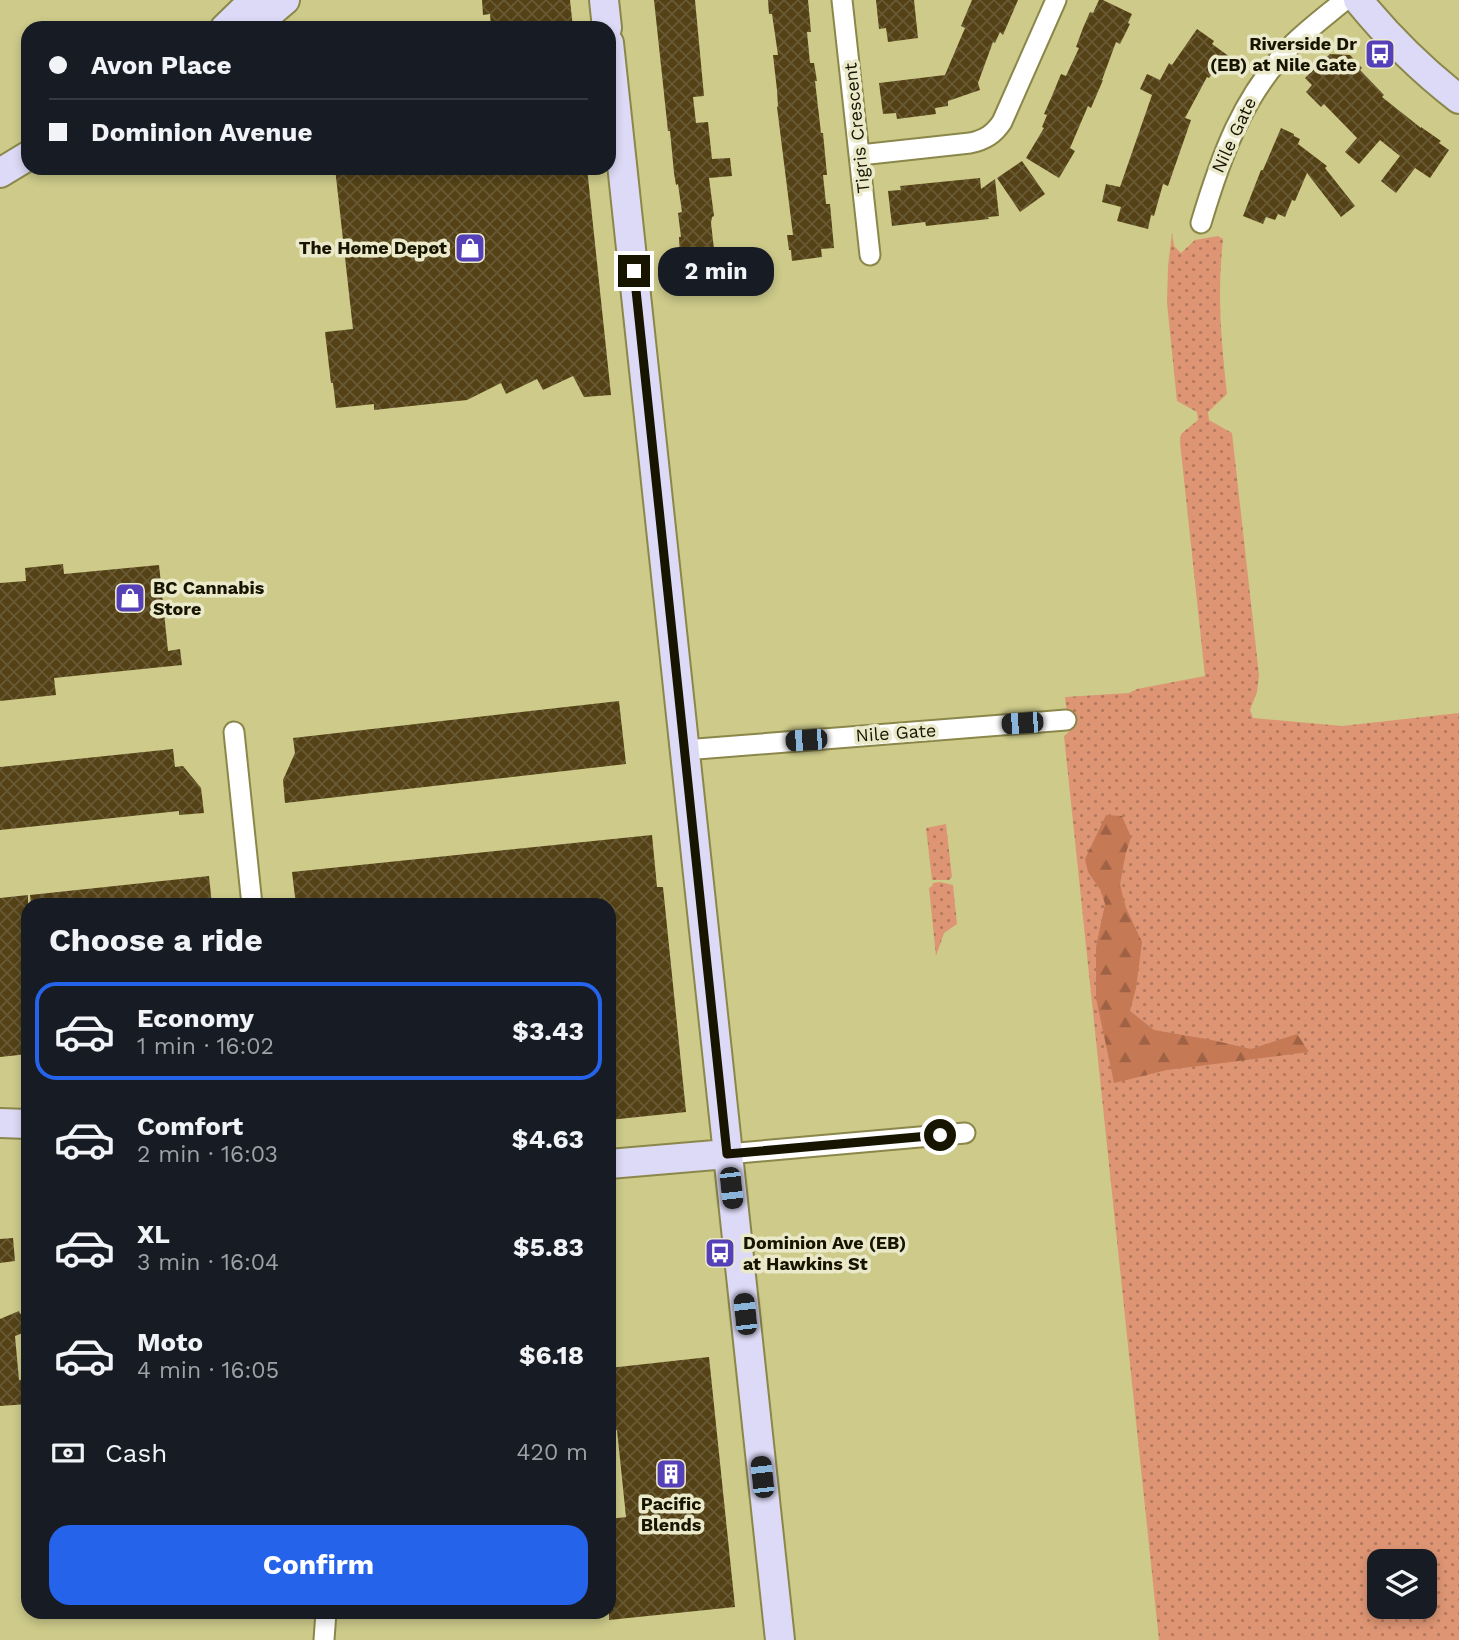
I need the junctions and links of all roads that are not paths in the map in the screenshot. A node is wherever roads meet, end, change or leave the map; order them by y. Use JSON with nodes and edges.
{"nodes":[{"id":1,"x":285,"y":0,"type":"edge"},
{"id":2,"x":604,"y":0,"type":"edge"},
{"id":3,"x":842,"y":0,"type":"edge"},
{"id":4,"x":1056,"y":0,"type":"edge"},
{"id":5,"x":1345,"y":0,"type":"edge"},
{"id":6,"x":1358,"y":0,"type":"edge"},
{"id":7,"x":261,"y":12,"type":"edge"},
{"id":8,"x":241,"y":21,"type":"edge"},
{"id":9,"x":606,"y":21,"type":"edge"},
{"id":10,"x":1459,"y":99,"type":"edge"},
{"id":11,"x":616,"y":109,"type":"edge"},
{"id":12,"x":860,"y":155,"type":"junction"},
{"id":13,"x":21,"y":160,"type":"edge"},
{"id":14,"x":0,"y":173,"type":"edge"},
{"id":15,"x":1201,"y":223,"type":"dead end"},
{"id":16,"x":870,"y":255,"type":"dead end"},
{"id":17,"x":1066,"y":720,"type":"dead end"},
{"id":18,"x":234,"y":732,"type":"dead end"},
{"id":19,"x":684,"y":750,"type":"junction"},
{"id":20,"x":251,"y":898,"type":"edge"},
{"id":21,"x":0,"y":1124,"type":"edge"},
{"id":22,"x":21,"y":1124,"type":"edge"},
{"id":23,"x":965,"y":1133,"type":"dead end"},
{"id":24,"x":727,"y":1154,"type":"junction"},
{"id":25,"x":616,"y":1163,"type":"edge"},
{"id":26,"x":326,"y":1619,"type":"edge"},
{"id":27,"x":324,"y":1640,"type":"edge"},
{"id":28,"x":780,"y":1640,"type":"edge"}],
"edges":[{"from":1,"to":7,"type":"main road"},
{"from":2,"to":9,"type":"main road"},
{"from":3,"to":12,"type":"street","name":"Tigris Crescent"},
{"from":4,"to":12,"type":"street"},
{"from":5,"to":15,"type":"street","name":"Nile Gate"},
{"from":6,"to":10,"type":"main road"},
{"from":7,"to":8,"type":"main road"},
{"from":11,"to":19,"type":"main road"},
{"from":12,"to":16,"type":"street","name":"Tigris Crescent"},
{"from":13,"to":14,"type":"main road"},
{"from":17,"to":19,"type":"street","name":"Nile Gate"},
{"from":18,"to":20,"type":"street"},
{"from":19,"to":24,"type":"main road"},
{"from":21,"to":22,"type":"main road"},
{"from":23,"to":24,"type":"street"},
{"from":24,"to":25,"type":"main road"},
{"from":24,"to":28,"type":"main road"},
{"from":26,"to":27,"type":"street"}]}
